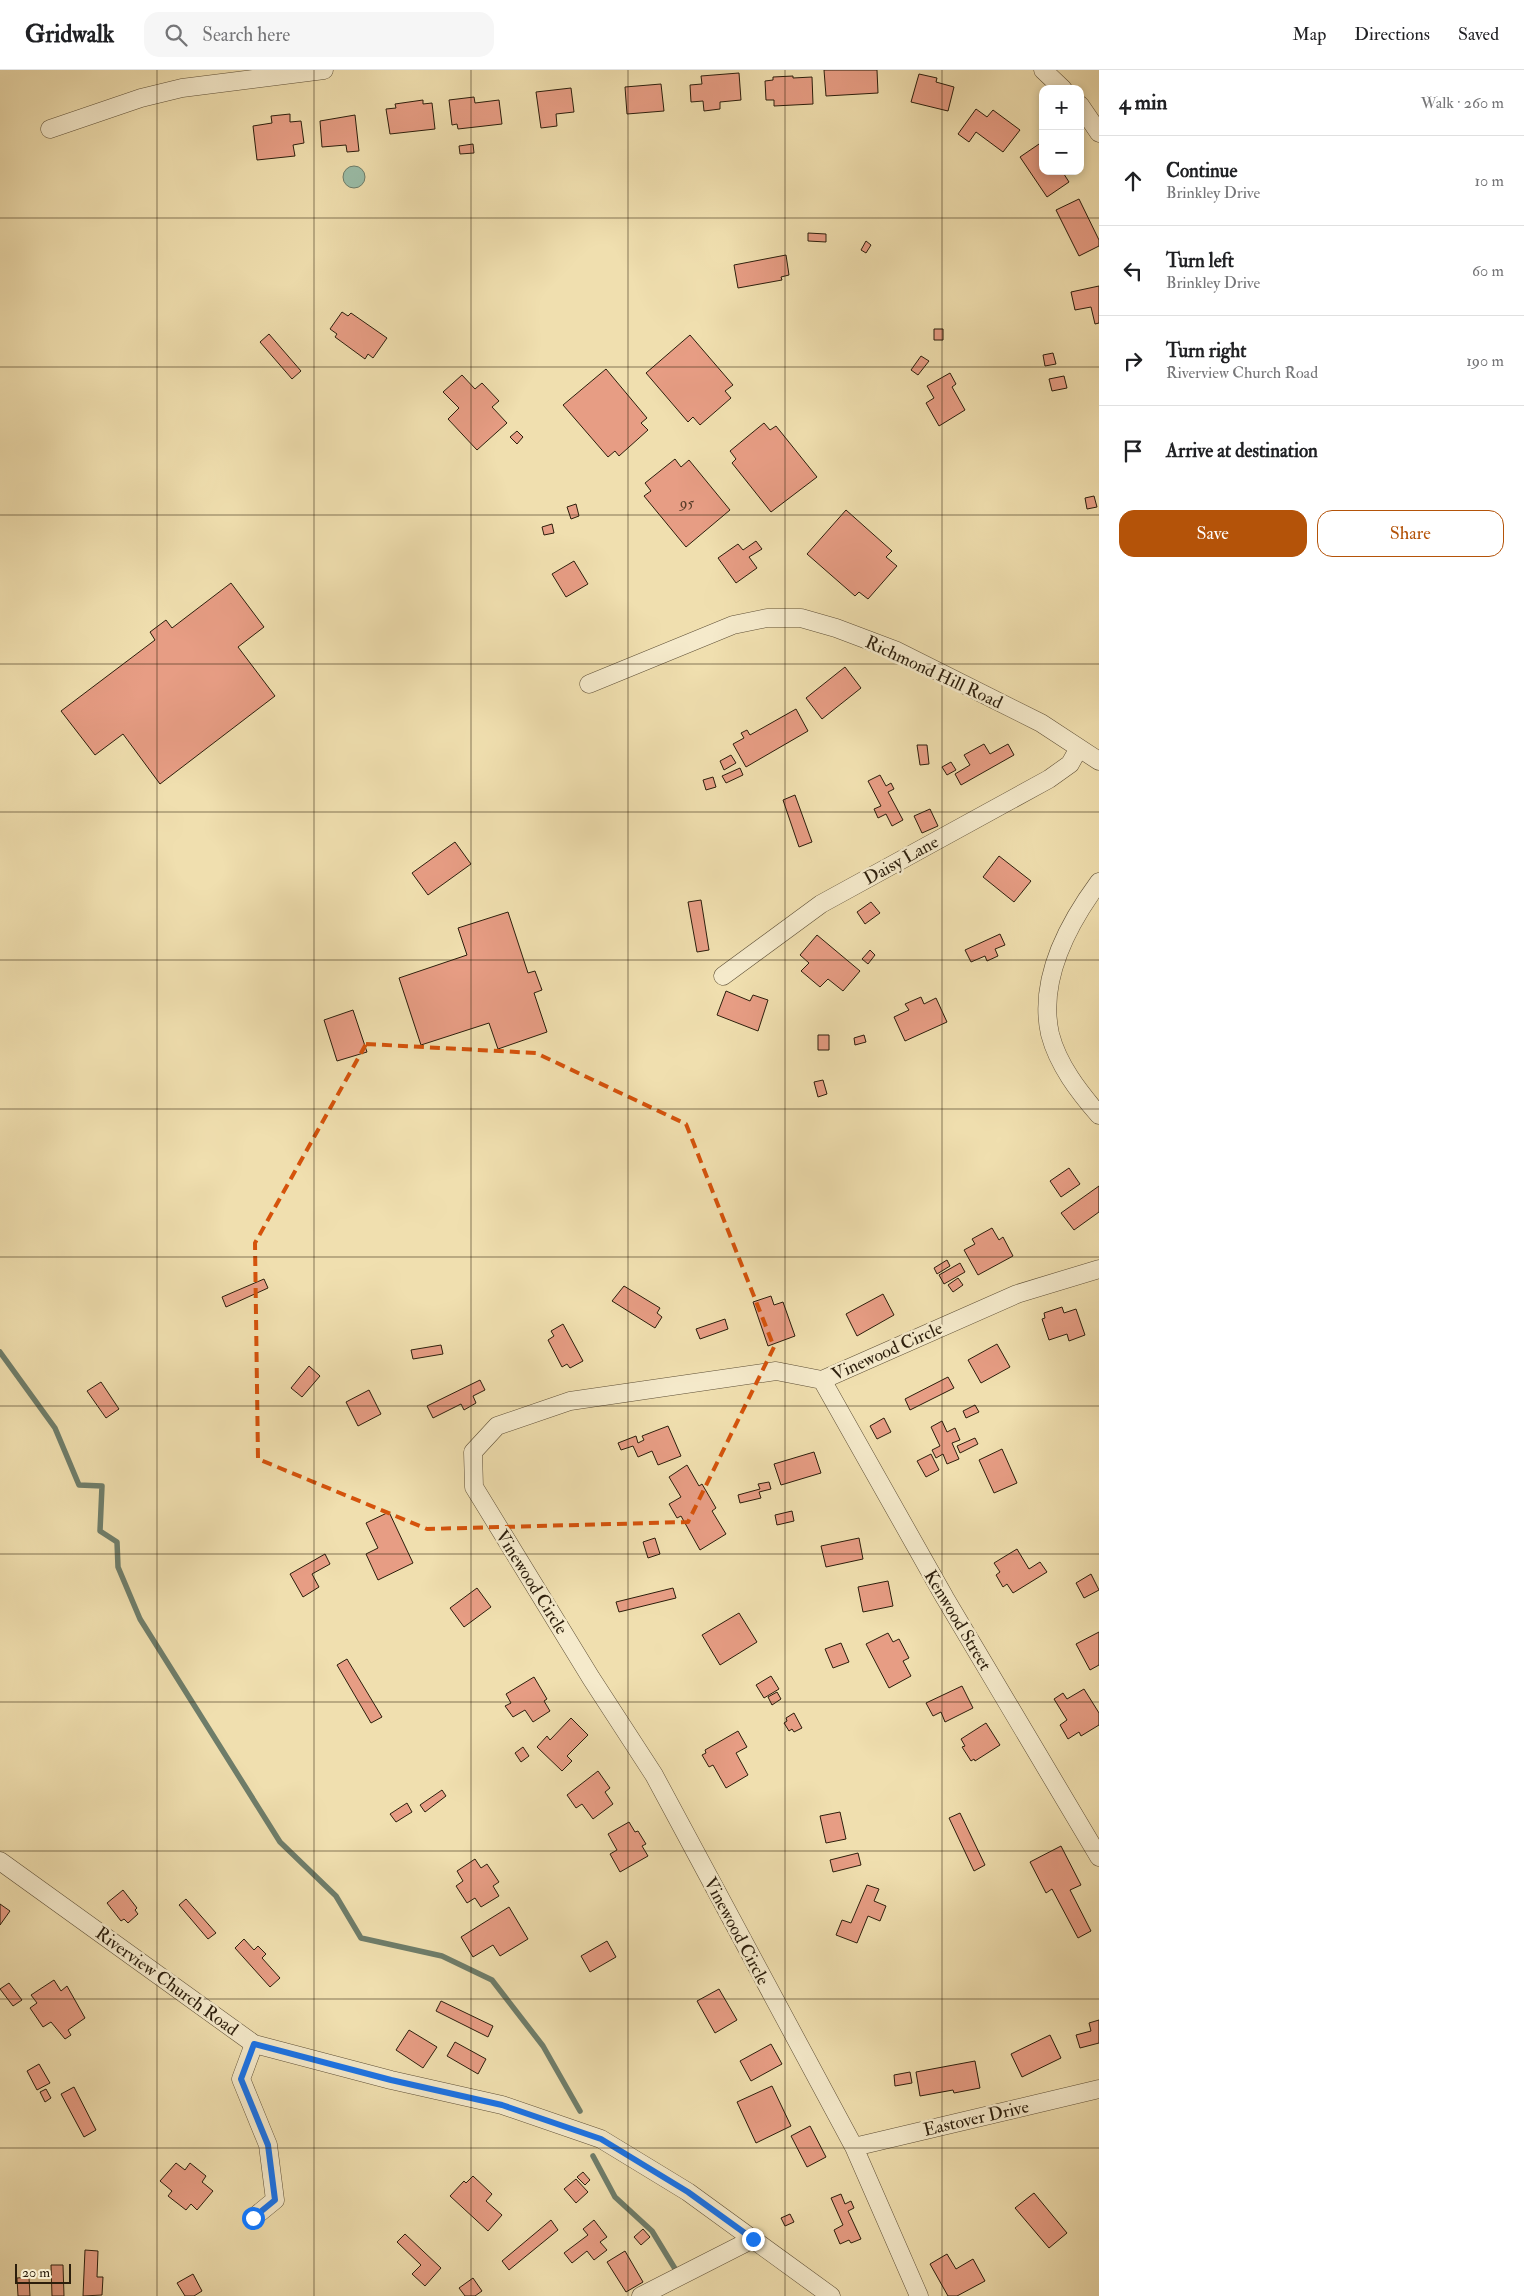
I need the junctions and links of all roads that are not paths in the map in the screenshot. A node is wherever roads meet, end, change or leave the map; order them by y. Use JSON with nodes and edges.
{"nodes":[{"id":1,"x":324,"y":70,"type":"edge"},
{"id":2,"x":1043,"y":70,"type":"edge"},
{"id":3,"x":1059,"y":85,"type":"edge"},
{"id":4,"x":1084,"y":112,"type":"edge"},
{"id":5,"x":50,"y":129,"type":"dead end"},
{"id":6,"x":1099,"y":133,"type":"edge"},
{"id":7,"x":589,"y":684,"type":"dead end"},
{"id":8,"x":1079,"y":748,"type":"junction"},
{"id":9,"x":1099,"y":761,"type":"edge"},
{"id":10,"x":1099,"y":882,"type":"edge"},
{"id":11,"x":723,"y":976,"type":"dead end"},
{"id":12,"x":1099,"y":1116,"type":"edge"},
{"id":13,"x":1099,"y":1269,"type":"edge"},
{"id":14,"x":822,"y":1380,"type":"junction"},
{"id":15,"x":1099,"y":1857,"type":"edge"},
{"id":16,"x":0,"y":1861,"type":"edge"},
{"id":17,"x":254,"y":2044,"type":"junction"},
{"id":18,"x":1099,"y":2089,"type":"edge"},
{"id":19,"x":854,"y":2147,"type":"junction"},
{"id":20,"x":253,"y":2218,"type":"dead end"},
{"id":21,"x":753,"y":2239,"type":"junction"},
{"id":22,"x":641,"y":2296,"type":"edge"},
{"id":23,"x":831,"y":2296,"type":"edge"},
{"id":24,"x":918,"y":2296,"type":"edge"}],
"edges":[{"from":1,"to":5,"type":"street"},
{"from":2,"to":3,"type":"street"},
{"from":4,"to":6,"type":"street"},
{"from":7,"to":8,"type":"street","name":"Richmond Hill Road"},
{"from":8,"to":9,"type":"street","name":"Richmond Hill Road"},
{"from":8,"to":11,"type":"street","name":"Daisy Lane"},
{"from":10,"to":12,"type":"street"},
{"from":13,"to":14,"type":"street","name":"Vinewood Circle"},
{"from":14,"to":15,"type":"street","name":"Kenwood Street"},
{"from":14,"to":19,"type":"street","name":"Vinewood Circle"},
{"from":16,"to":17,"type":"street","name":"Riverview Church Road"},
{"from":17,"to":20,"type":"street"},
{"from":17,"to":21,"type":"street","name":"Riverview Church Road"},
{"from":18,"to":19,"type":"street","name":"Eastover Drive"},
{"from":19,"to":24,"type":"street","name":"Vinewood Circle"},
{"from":21,"to":22,"type":"street"},
{"from":21,"to":23,"type":"street","name":"Riverview Church Road"}]}
